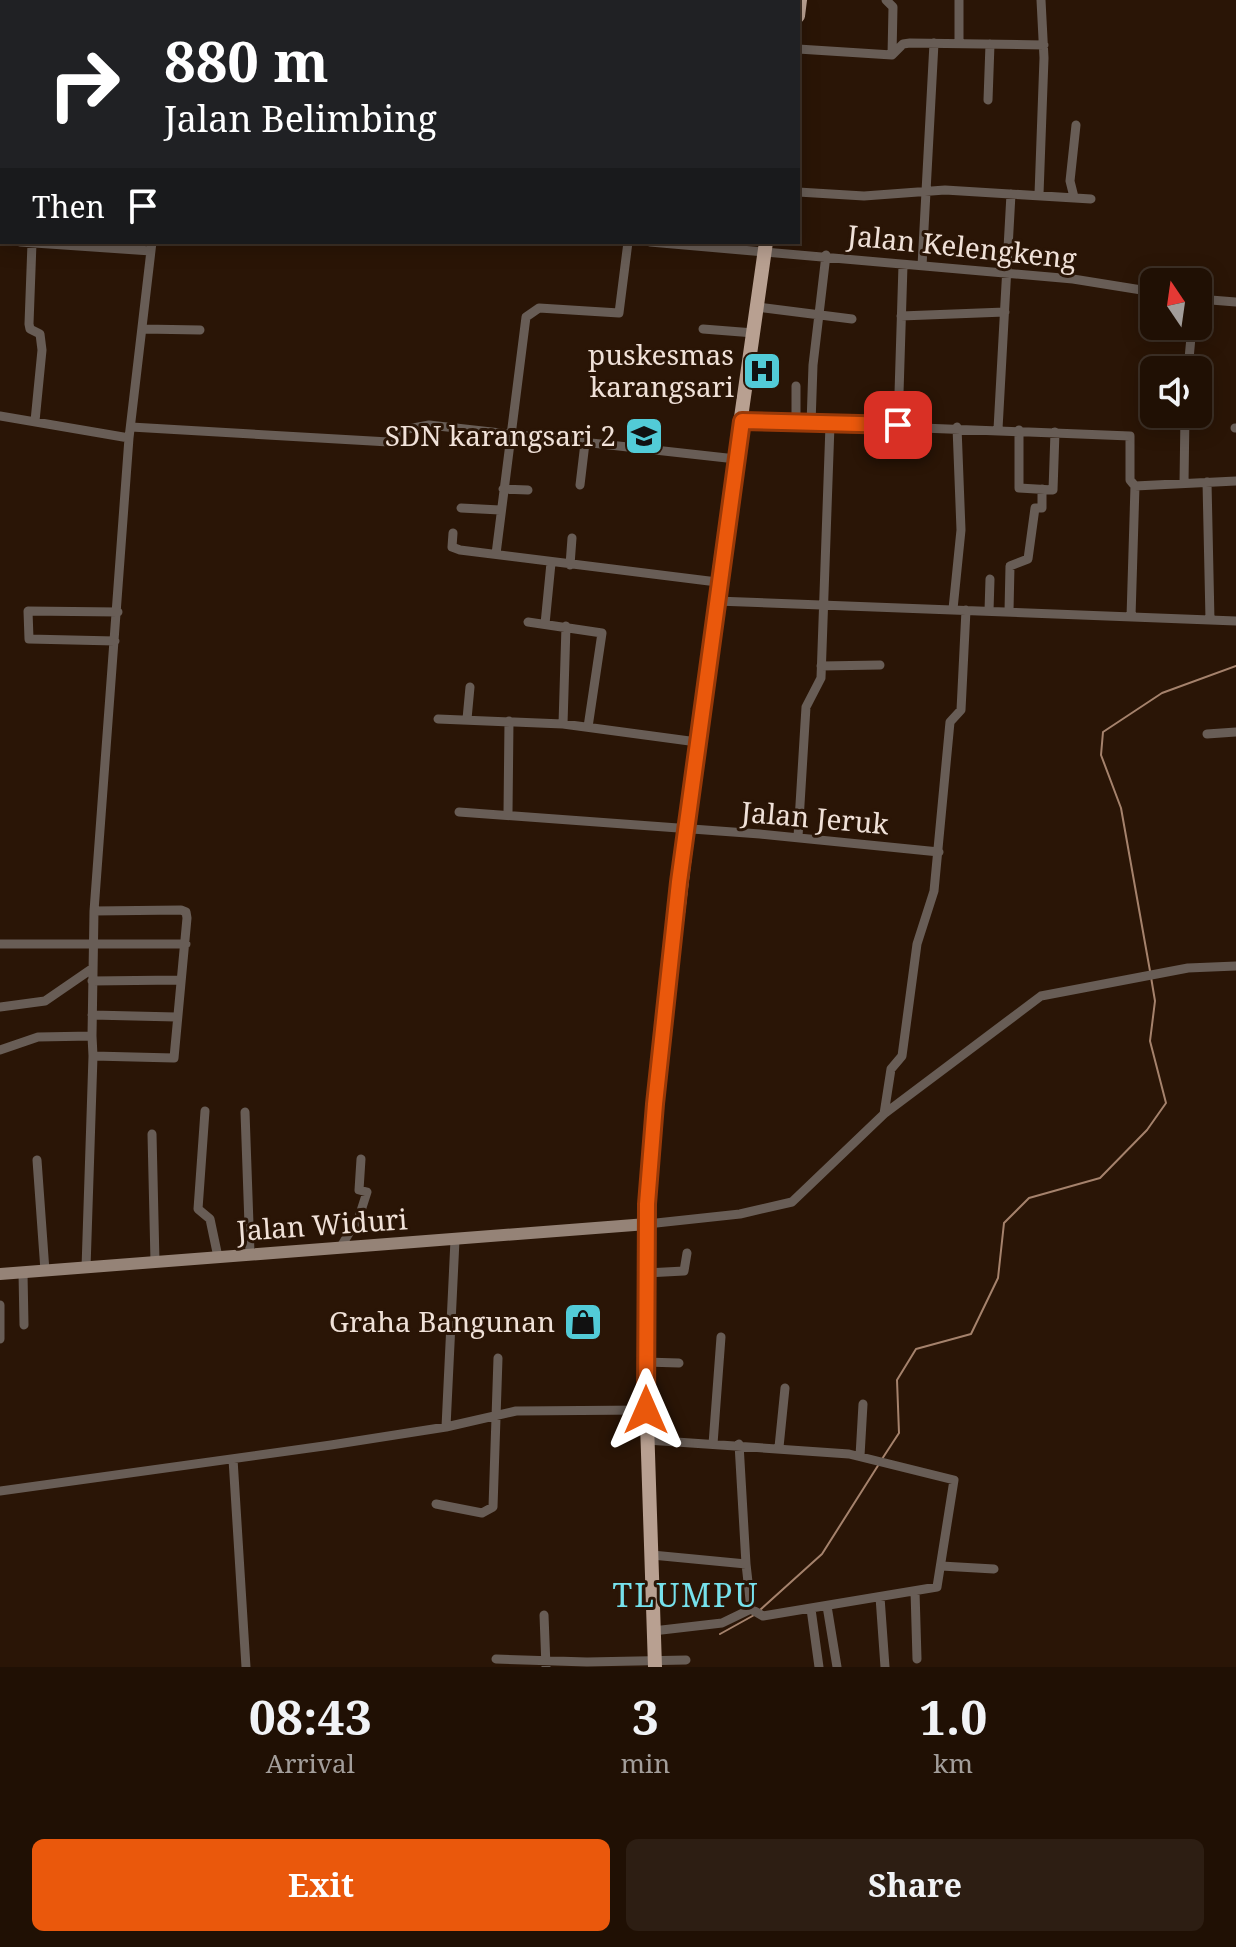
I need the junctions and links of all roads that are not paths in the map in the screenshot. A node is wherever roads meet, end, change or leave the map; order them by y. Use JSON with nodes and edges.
{"nodes":[{"id":1,"x":886,"y":0,"type":"edge"},
{"id":2,"x":959,"y":0,"type":"edge"},
{"id":3,"x":1041,"y":0,"type":"edge"},
{"id":4,"x":934,"y":43,"type":"junction"},
{"id":5,"x":959,"y":43,"type":"junction"},
{"id":6,"x":990,"y":44,"type":"junction"},
{"id":7,"x":1044,"y":45,"type":"junction"},
{"id":8,"x":800,"y":49,"type":"edge"},
{"id":9,"x":892,"y":55,"type":"junction"},
{"id":10,"x":988,"y":100,"type":"dead end"},
{"id":11,"x":1076,"y":125,"type":"dead end"},
{"id":12,"x":923,"y":190,"type":"junction"},
{"id":13,"x":800,"y":192,"type":"edge"},
{"id":14,"x":1011,"y":194,"type":"junction"},
{"id":15,"x":1039,"y":194,"type":"junction"},
{"id":16,"x":1074,"y":197,"type":"junction"},
{"id":17,"x":1091,"y":199,"type":"dead end"},
{"id":18,"x":38,"y":244,"type":"edge"},
{"id":19,"x":76,"y":244,"type":"edge"},
{"id":20,"x":628,"y":244,"type":"edge"},
{"id":21,"x":693,"y":244,"type":"edge"},
{"id":22,"x":715,"y":245,"type":"edge"},
{"id":23,"x":151,"y":246,"type":"edge"},
{"id":24,"x":766,"y":246,"type":"edge"},
{"id":25,"x":826,"y":255,"type":"junction"},
{"id":26,"x":903,"y":265,"type":"junction"},
{"id":27,"x":922,"y":266,"type":"junction"},
{"id":28,"x":1007,"y":274,"type":"junction"},
{"id":29,"x":1140,"y":290,"type":"edge"},
{"id":30,"x":1212,"y":300,"type":"edge"},
{"id":31,"x":1236,"y":302,"type":"edge"},
{"id":32,"x":757,"y":307,"type":"junction"},
{"id":33,"x":1005,"y":312,"type":"junction"},
{"id":34,"x":818,"y":315,"type":"junction"},
{"id":35,"x":901,"y":316,"type":"junction"},
{"id":36,"x":852,"y":319,"type":"dead end"},
{"id":37,"x":143,"y":329,"type":"junction"},
{"id":38,"x":703,"y":329,"type":"dead end"},
{"id":39,"x":200,"y":330,"type":"dead end"},
{"id":40,"x":754,"y":333,"type":"junction"},
{"id":41,"x":796,"y":386,"type":"dead end"},
{"id":42,"x":0,"y":416,"type":"edge"},
{"id":43,"x":35,"y":421,"type":"junction"},
{"id":44,"x":742,"y":421,"type":"junction"},
{"id":45,"x":796,"y":424,"type":"junction"},
{"id":46,"x":811,"y":424,"type":"junction"},
{"id":47,"x":830,"y":425,"type":"junction"},
{"id":48,"x":898,"y":425,"type":"junction"},
{"id":49,"x":957,"y":427,"type":"junction"},
{"id":50,"x":1185,"y":428,"type":"edge"},
{"id":51,"x":998,"y":429,"type":"junction"},
{"id":52,"x":1019,"y":430,"type":"junction"},
{"id":53,"x":1055,"y":432,"type":"junction"},
{"id":54,"x":130,"y":433,"type":"junction"},
{"id":55,"x":509,"y":434,"type":"junction"},
{"id":56,"x":585,"y":443,"type":"junction"},
{"id":57,"x":736,"y":459,"type":"junction"},
{"id":58,"x":1236,"y":481,"type":"edge"},
{"id":59,"x":1207,"y":482,"type":"junction"},
{"id":60,"x":1184,"y":483,"type":"junction"},
{"id":61,"x":580,"y":485,"type":"dead end"},
{"id":62,"x":1135,"y":486,"type":"junction"},
{"id":63,"x":503,"y":489,"type":"junction"},
{"id":64,"x":1042,"y":489,"type":"junction"},
{"id":65,"x":528,"y":490,"type":"dead end"},
{"id":66,"x":461,"y":508,"type":"dead end"},
{"id":67,"x":500,"y":510,"type":"junction"},
{"id":68,"x":453,"y":533,"type":"dead end"},
{"id":69,"x":572,"y":538,"type":"dead end"},
{"id":70,"x":496,"y":554,"type":"junction"},
{"id":71,"x":551,"y":563,"type":"junction"},
{"id":72,"x":570,"y":565,"type":"junction"},
{"id":73,"x":990,"y":579,"type":"dead end"},
{"id":74,"x":717,"y":582,"type":"junction"},
{"id":75,"x":716,"y":601,"type":"junction"},
{"id":76,"x":824,"y":605,"type":"junction"},
{"id":77,"x":953,"y":609,"type":"junction"},
{"id":78,"x":966,"y":610,"type":"junction"},
{"id":79,"x":989,"y":611,"type":"junction"},
{"id":80,"x":118,"y":612,"type":"junction"},
{"id":81,"x":1015,"y":612,"type":"junction"},
{"id":82,"x":1131,"y":617,"type":"junction"},
{"id":83,"x":1210,"y":620,"type":"junction"},
{"id":84,"x":1236,"y":621,"type":"edge"},
{"id":85,"x":528,"y":622,"type":"dead end"},
{"id":86,"x":545,"y":624,"type":"junction"},
{"id":87,"x":566,"y":626,"type":"junction"},
{"id":88,"x":115,"y":641,"type":"junction"},
{"id":89,"x":880,"y":665,"type":"dead end"},
{"id":90,"x":821,"y":666,"type":"junction"},
{"id":91,"x":470,"y":687,"type":"dead end"},
{"id":92,"x":438,"y":719,"type":"dead end"},
{"id":93,"x":467,"y":719,"type":"junction"},
{"id":94,"x":509,"y":721,"type":"junction"},
{"id":95,"x":563,"y":724,"type":"junction"},
{"id":96,"x":588,"y":727,"type":"junction"},
{"id":97,"x":1236,"y":732,"type":"edge"},
{"id":98,"x":1207,"y":734,"type":"dead end"},
{"id":99,"x":697,"y":742,"type":"junction"},
{"id":100,"x":459,"y":812,"type":"dead end"},
{"id":101,"x":508,"y":813,"type":"junction"},
{"id":102,"x":686,"y":829,"type":"junction"},
{"id":103,"x":798,"y":837,"type":"junction"},
{"id":104,"x":939,"y":852,"type":"junction"},
{"id":105,"x":94,"y":911,"type":"junction"},
{"id":106,"x":0,"y":944,"type":"edge"},
{"id":107,"x":186,"y":944,"type":"junction"},
{"id":108,"x":93,"y":945,"type":"junction"},
{"id":109,"x":1236,"y":966,"type":"edge"},
{"id":110,"x":93,"y":968,"type":"junction"},
{"id":111,"x":179,"y":980,"type":"junction"},
{"id":112,"x":92,"y":981,"type":"junction"},
{"id":113,"x":0,"y":1007,"type":"edge"},
{"id":114,"x":92,"y":1015,"type":"junction"},
{"id":115,"x":176,"y":1017,"type":"junction"},
{"id":116,"x":92,"y":1036,"type":"junction"},
{"id":117,"x":0,"y":1050,"type":"edge"},
{"id":118,"x":93,"y":1056,"type":"junction"},
{"id":119,"x":205,"y":1111,"type":"dead end"},
{"id":120,"x":245,"y":1112,"type":"dead end"},
{"id":121,"x":884,"y":1114,"type":"junction"},
{"id":122,"x":152,"y":1134,"type":"dead end"},
{"id":123,"x":361,"y":1159,"type":"dead end"},
{"id":124,"x":37,"y":1160,"type":"dead end"},
{"id":125,"x":647,"y":1224,"type":"junction"},
{"id":126,"x":455,"y":1240,"type":"junction"},
{"id":127,"x":340,"y":1248,"type":"junction"},
{"id":128,"x":250,"y":1253,"type":"junction"},
{"id":129,"x":687,"y":1253,"type":"dead end"},
{"id":130,"x":218,"y":1257,"type":"junction"},
{"id":131,"x":155,"y":1262,"type":"junction"},
{"id":132,"x":86,"y":1268,"type":"junction"},
{"id":133,"x":45,"y":1271,"type":"junction"},
{"id":134,"x":23,"y":1273,"type":"junction"},
{"id":135,"x":646,"y":1273,"type":"junction"},
{"id":136,"x":0,"y":1274,"type":"edge"},
{"id":137,"x":0,"y":1305,"type":"edge"},
{"id":138,"x":24,"y":1325,"type":"dead end"},
{"id":139,"x":721,"y":1337,"type":"dead end"},
{"id":140,"x":0,"y":1339,"type":"edge"},
{"id":141,"x":498,"y":1358,"type":"dead end"},
{"id":142,"x":645,"y":1362,"type":"junction"},
{"id":143,"x":679,"y":1363,"type":"dead end"},
{"id":144,"x":785,"y":1388,"type":"dead end"},
{"id":145,"x":863,"y":1404,"type":"dead end"},
{"id":146,"x":646,"y":1410,"type":"junction"},
{"id":147,"x":495,"y":1415,"type":"junction"},
{"id":148,"x":446,"y":1427,"type":"junction"},
{"id":149,"x":647,"y":1440,"type":"junction"},
{"id":150,"x":713,"y":1444,"type":"junction"},
{"id":151,"x":739,"y":1444,"type":"junction"},
{"id":152,"x":779,"y":1447,"type":"junction"},
{"id":153,"x":860,"y":1456,"type":"junction"},
{"id":154,"x":233,"y":1459,"type":"junction"},
{"id":155,"x":0,"y":1491,"type":"edge"},
{"id":156,"x":436,"y":1504,"type":"dead end"},
{"id":157,"x":652,"y":1555,"type":"junction"},
{"id":158,"x":746,"y":1564,"type":"junction"},
{"id":159,"x":941,"y":1566,"type":"junction"},
{"id":160,"x":994,"y":1569,"type":"dead end"},
{"id":161,"x":915,"y":1591,"type":"junction"},
{"id":162,"x":880,"y":1597,"type":"junction"},
{"id":163,"x":827,"y":1606,"type":"junction"},
{"id":164,"x":811,"y":1609,"type":"junction"},
{"id":165,"x":753,"y":1612,"type":"junction"},
{"id":166,"x":544,"y":1615,"type":"dead end"},
{"id":167,"x":653,"y":1631,"type":"junction"},
{"id":168,"x":496,"y":1659,"type":"dead end"},
{"id":169,"x":917,"y":1659,"type":"dead end"},
{"id":170,"x":686,"y":1660,"type":"dead end"},
{"id":171,"x":545,"y":1664,"type":"edge"},
{"id":172,"x":655,"y":1665,"type":"edge"},
{"id":173,"x":246,"y":1667,"type":"edge"},
{"id":174,"x":819,"y":1667,"type":"edge"},
{"id":175,"x":837,"y":1667,"type":"edge"},
{"id":176,"x":885,"y":1667,"type":"edge"}],
"edges":[{"from":1,"to":9,"type":"street"},
{"from":2,"to":5,"type":"street"},
{"from":3,"to":7,"type":"street"},
{"from":4,"to":5,"type":"street"},
{"from":4,"to":9,"type":"street"},
{"from":4,"to":12,"type":"street"},
{"from":5,"to":6,"type":"street"},
{"from":6,"to":7,"type":"street"},
{"from":6,"to":10,"type":"street"},
{"from":7,"to":15,"type":"street"},
{"from":8,"to":9,"type":"street"},
{"from":11,"to":16,"type":"street"},
{"from":12,"to":13,"type":"street"},
{"from":12,"to":14,"type":"street"},
{"from":12,"to":27,"type":"street"},
{"from":14,"to":15,"type":"street"},
{"from":14,"to":28,"type":"street"},
{"from":15,"to":16,"type":"street"},
{"from":16,"to":17,"type":"street"},
{"from":18,"to":43,"type":"street"},
{"from":19,"to":23,"type":"street"},
{"from":20,"to":55,"type":"street"},
{"from":21,"to":22,"type":"street","name":"Jalan Kelengkeng"},
{"from":22,"to":24,"type":"street","name":"Jalan Kelengkeng"},
{"from":23,"to":37,"type":"street"},
{"from":24,"to":25,"type":"street","name":"Jalan Kelengkeng"},
{"from":24,"to":32,"type":"main road"},
{"from":25,"to":26,"type":"street","name":"Jalan Kelengkeng"},
{"from":25,"to":34,"type":"street"},
{"from":26,"to":27,"type":"street","name":"Jalan Kelengkeng"},
{"from":26,"to":35,"type":"street"},
{"from":27,"to":28,"type":"street","name":"Jalan Kelengkeng"},
{"from":28,"to":29,"type":"street","name":"Jalan Kelengkeng"},
{"from":28,"to":33,"type":"street"},
{"from":30,"to":31,"type":"street"},
{"from":32,"to":34,"type":"street"},
{"from":32,"to":40,"type":"main road"},
{"from":33,"to":35,"type":"street"},
{"from":33,"to":51,"type":"street"},
{"from":34,"to":36,"type":"street"},
{"from":34,"to":46,"type":"street"},
{"from":35,"to":48,"type":"street"},
{"from":37,"to":39,"type":"street"},
{"from":37,"to":54,"type":"street"},
{"from":38,"to":40,"type":"street"},
{"from":40,"to":44,"type":"main road"},
{"from":41,"to":45,"type":"street"},
{"from":42,"to":43,"type":"street"},
{"from":43,"to":54,"type":"street"},
{"from":44,"to":45,"type":"street"},
{"from":44,"to":57,"type":"main road"},
{"from":45,"to":46,"type":"street"},
{"from":46,"to":47,"type":"street"},
{"from":47,"to":48,"type":"street"},
{"from":47,"to":76,"type":"street"},
{"from":48,"to":49,"type":"street"},
{"from":49,"to":51,"type":"street"},
{"from":49,"to":77,"type":"street"},
{"from":50,"to":60,"type":"street"},
{"from":51,"to":52,"type":"street"},
{"from":52,"to":53,"type":"street"},
{"from":52,"to":64,"type":"street"},
{"from":53,"to":62,"type":"street"},
{"from":53,"to":64,"type":"street"},
{"from":54,"to":55,"type":"street"},
{"from":54,"to":80,"type":"street"},
{"from":55,"to":56,"type":"street"},
{"from":55,"to":63,"type":"street"},
{"from":56,"to":57,"type":"street"},
{"from":56,"to":61,"type":"street"},
{"from":57,"to":74,"type":"main road"},
{"from":58,"to":59,"type":"street"},
{"from":59,"to":60,"type":"street"},
{"from":59,"to":83,"type":"street"},
{"from":60,"to":62,"type":"street"},
{"from":62,"to":82,"type":"street"},
{"from":63,"to":65,"type":"street"},
{"from":63,"to":67,"type":"street"},
{"from":64,"to":81,"type":"street"},
{"from":66,"to":67,"type":"street"},
{"from":67,"to":70,"type":"street"},
{"from":68,"to":70,"type":"street"},
{"from":69,"to":72,"type":"street"},
{"from":70,"to":71,"type":"street"},
{"from":71,"to":72,"type":"street"},
{"from":71,"to":86,"type":"street"},
{"from":72,"to":74,"type":"street"},
{"from":73,"to":79,"type":"street"},
{"from":74,"to":75,"type":"main road"},
{"from":75,"to":76,"type":"street"},
{"from":75,"to":99,"type":"main road"},
{"from":76,"to":77,"type":"street"},
{"from":76,"to":90,"type":"street"},
{"from":77,"to":78,"type":"street"},
{"from":78,"to":79,"type":"street"},
{"from":78,"to":104,"type":"street"},
{"from":79,"to":81,"type":"street"},
{"from":80,"to":88,"type":"street"},
{"from":80,"to":88,"type":"street"},
{"from":81,"to":82,"type":"street"},
{"from":82,"to":83,"type":"street"},
{"from":83,"to":84,"type":"street"},
{"from":85,"to":86,"type":"street"},
{"from":86,"to":87,"type":"street"},
{"from":87,"to":95,"type":"street"},
{"from":87,"to":96,"type":"street"},
{"from":88,"to":105,"type":"street"},
{"from":89,"to":90,"type":"street"},
{"from":90,"to":103,"type":"street"},
{"from":91,"to":93,"type":"street"},
{"from":92,"to":93,"type":"street"},
{"from":93,"to":94,"type":"street"},
{"from":94,"to":95,"type":"street"},
{"from":94,"to":101,"type":"street"},
{"from":95,"to":96,"type":"street"},
{"from":96,"to":99,"type":"street"},
{"from":97,"to":98,"type":"street"},
{"from":99,"to":102,"type":"main road"},
{"from":100,"to":101,"type":"street","name":"Jalan Jeruk"},
{"from":101,"to":102,"type":"street","name":"Jalan Jeruk"},
{"from":102,"to":103,"type":"street","name":"Jalan Jeruk"},
{"from":102,"to":125,"type":"main road"},
{"from":103,"to":104,"type":"street","name":"Jalan Jeruk"},
{"from":104,"to":121,"type":"street"},
{"from":105,"to":107,"type":"street"},
{"from":105,"to":108,"type":"street"},
{"from":106,"to":108,"type":"street"},
{"from":107,"to":108,"type":"street"},
{"from":107,"to":111,"type":"street"},
{"from":108,"to":110,"type":"street"},
{"from":109,"to":121,"type":"street"},
{"from":110,"to":112,"type":"street"},
{"from":110,"to":113,"type":"street"},
{"from":111,"to":112,"type":"street"},
{"from":111,"to":115,"type":"street"},
{"from":112,"to":114,"type":"street"},
{"from":114,"to":115,"type":"street"},
{"from":114,"to":116,"type":"street"},
{"from":115,"to":118,"type":"street"},
{"from":116,"to":117,"type":"street"},
{"from":116,"to":118,"type":"street"},
{"from":118,"to":132,"type":"street"},
{"from":119,"to":130,"type":"street"},
{"from":120,"to":128,"type":"street"},
{"from":121,"to":125,"type":"street"},
{"from":122,"to":131,"type":"street"},
{"from":123,"to":127,"type":"street"},
{"from":124,"to":133,"type":"street"},
{"from":125,"to":126,"type":"main road","name":"Jalan Widuri"},
{"from":125,"to":135,"type":"main road"},
{"from":126,"to":127,"type":"main road","name":"Jalan Widuri"},
{"from":126,"to":148,"type":"street"},
{"from":127,"to":128,"type":"main road","name":"Jalan Widuri"},
{"from":128,"to":130,"type":"main road","name":"Jalan Widuri"},
{"from":129,"to":135,"type":"street"},
{"from":130,"to":131,"type":"main road","name":"Jalan Widuri"},
{"from":131,"to":132,"type":"main road","name":"Jalan Widuri"},
{"from":132,"to":133,"type":"main road","name":"Jalan Widuri"},
{"from":133,"to":134,"type":"main road","name":"Jalan Widuri"},
{"from":134,"to":136,"type":"main road","name":"Jalan Widuri"},
{"from":134,"to":138,"type":"street"},
{"from":135,"to":142,"type":"main road"},
{"from":137,"to":140,"type":"street"},
{"from":139,"to":150,"type":"street"},
{"from":141,"to":147,"type":"street"},
{"from":142,"to":143,"type":"street"},
{"from":142,"to":146,"type":"main road"},
{"from":144,"to":152,"type":"street"},
{"from":145,"to":153,"type":"street"},
{"from":146,"to":147,"type":"street"},
{"from":146,"to":149,"type":"main road"},
{"from":147,"to":148,"type":"street"},
{"from":147,"to":156,"type":"street"},
{"from":148,"to":154,"type":"street"},
{"from":149,"to":150,"type":"street"},
{"from":149,"to":157,"type":"main road"},
{"from":150,"to":151,"type":"street"},
{"from":151,"to":152,"type":"street"},
{"from":151,"to":158,"type":"street"},
{"from":152,"to":153,"type":"street"},
{"from":153,"to":159,"type":"street"},
{"from":154,"to":155,"type":"street"},
{"from":154,"to":173,"type":"street"},
{"from":157,"to":158,"type":"street"},
{"from":157,"to":167,"type":"main road"},
{"from":158,"to":165,"type":"street"},
{"from":159,"to":160,"type":"street"},
{"from":159,"to":161,"type":"street"},
{"from":161,"to":162,"type":"street"},
{"from":161,"to":169,"type":"street"},
{"from":162,"to":163,"type":"street"},
{"from":162,"to":176,"type":"street"},
{"from":163,"to":164,"type":"street"},
{"from":163,"to":175,"type":"street"},
{"from":164,"to":165,"type":"street"},
{"from":164,"to":174,"type":"street"},
{"from":165,"to":167,"type":"street"},
{"from":166,"to":171,"type":"street"},
{"from":167,"to":172,"type":"main road"},
{"from":168,"to":171,"type":"street"},
{"from":170,"to":172,"type":"street"},
{"from":171,"to":172,"type":"street"}]}
